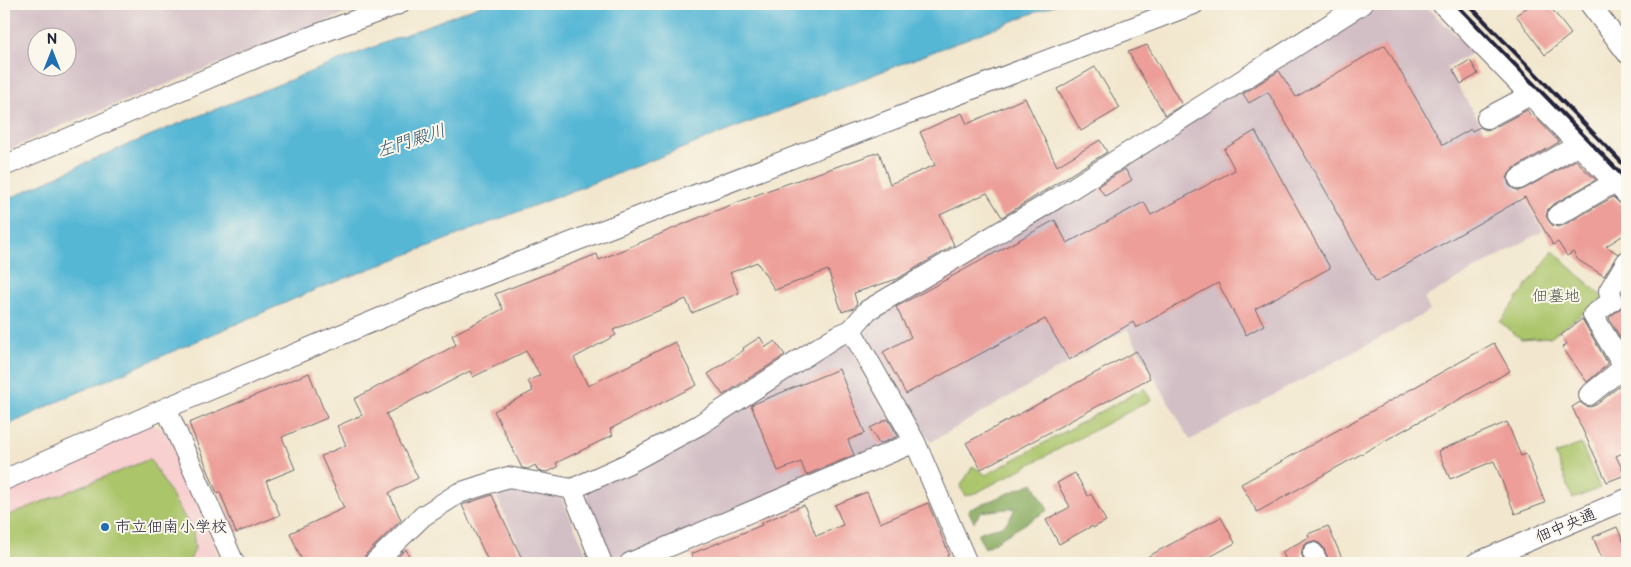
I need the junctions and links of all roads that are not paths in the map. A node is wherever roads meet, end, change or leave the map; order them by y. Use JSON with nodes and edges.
{"nodes":[{"id":1,"x":399,"y":4,"type":"edge"},
{"id":2,"x":1194,"y":4,"type":"edge"},
{"id":3,"x":1362,"y":4,"type":"edge"},
{"id":4,"x":1442,"y":4,"type":"edge"},
{"id":5,"x":1590,"y":4,"type":"edge"},
{"id":6,"x":1627,"y":53,"type":"edge"},
{"id":7,"x":1530,"y":95,"type":"junction"},
{"id":8,"x":1487,"y":118,"type":"dead end"},
{"id":9,"x":1578,"y":144,"type":"junction"},
{"id":10,"x":4,"y":166,"type":"edge"},
{"id":11,"x":1519,"y":179,"type":"dead end"},
{"id":12,"x":1621,"y":189,"type":"edge"},
{"id":13,"x":1558,"y":215,"type":"dead end"},
{"id":14,"x":1627,"y":261,"type":"edge"},
{"id":15,"x":850,"y":330,"type":"junction"},
{"id":16,"x":1588,"y":394,"type":"dead end"},
{"id":17,"x":166,"y":408,"type":"junction"},
{"id":18,"x":915,"y":442,"type":"junction"},
{"id":19,"x":4,"y":480,"type":"edge"},
{"id":20,"x":572,"y":489,"type":"junction"},
{"id":21,"x":1627,"y":500,"type":"edge"},
{"id":22,"x":1485,"y":562,"type":"edge"},
{"id":23,"x":234,"y":563,"type":"edge"},
{"id":24,"x":374,"y":563,"type":"edge"},
{"id":25,"x":602,"y":563,"type":"edge"},
{"id":26,"x":630,"y":563,"type":"edge"},
{"id":27,"x":967,"y":563,"type":"edge"}],
"edges":[{"from":1,"to":10,"type":"street"},
{"from":2,"to":17,"type":"street"},
{"from":3,"to":15,"type":"street"},
{"from":4,"to":7,"type":"street"},
{"from":5,"to":6,"type":"street"},
{"from":7,"to":8,"type":"street"},
{"from":7,"to":9,"type":"street"},
{"from":9,"to":11,"type":"street"},
{"from":9,"to":12,"type":"street"},
{"from":12,"to":13,"type":"street"},
{"from":14,"to":16,"type":"street"},
{"from":15,"to":18,"type":"street"},
{"from":15,"to":20,"type":"street"},
{"from":17,"to":19,"type":"street"},
{"from":17,"to":23,"type":"street"},
{"from":18,"to":26,"type":"street"},
{"from":18,"to":27,"type":"street"},
{"from":20,"to":24,"type":"street"},
{"from":20,"to":25,"type":"street"},
{"from":21,"to":22,"type":"street","name":"佃中央通"}]}
